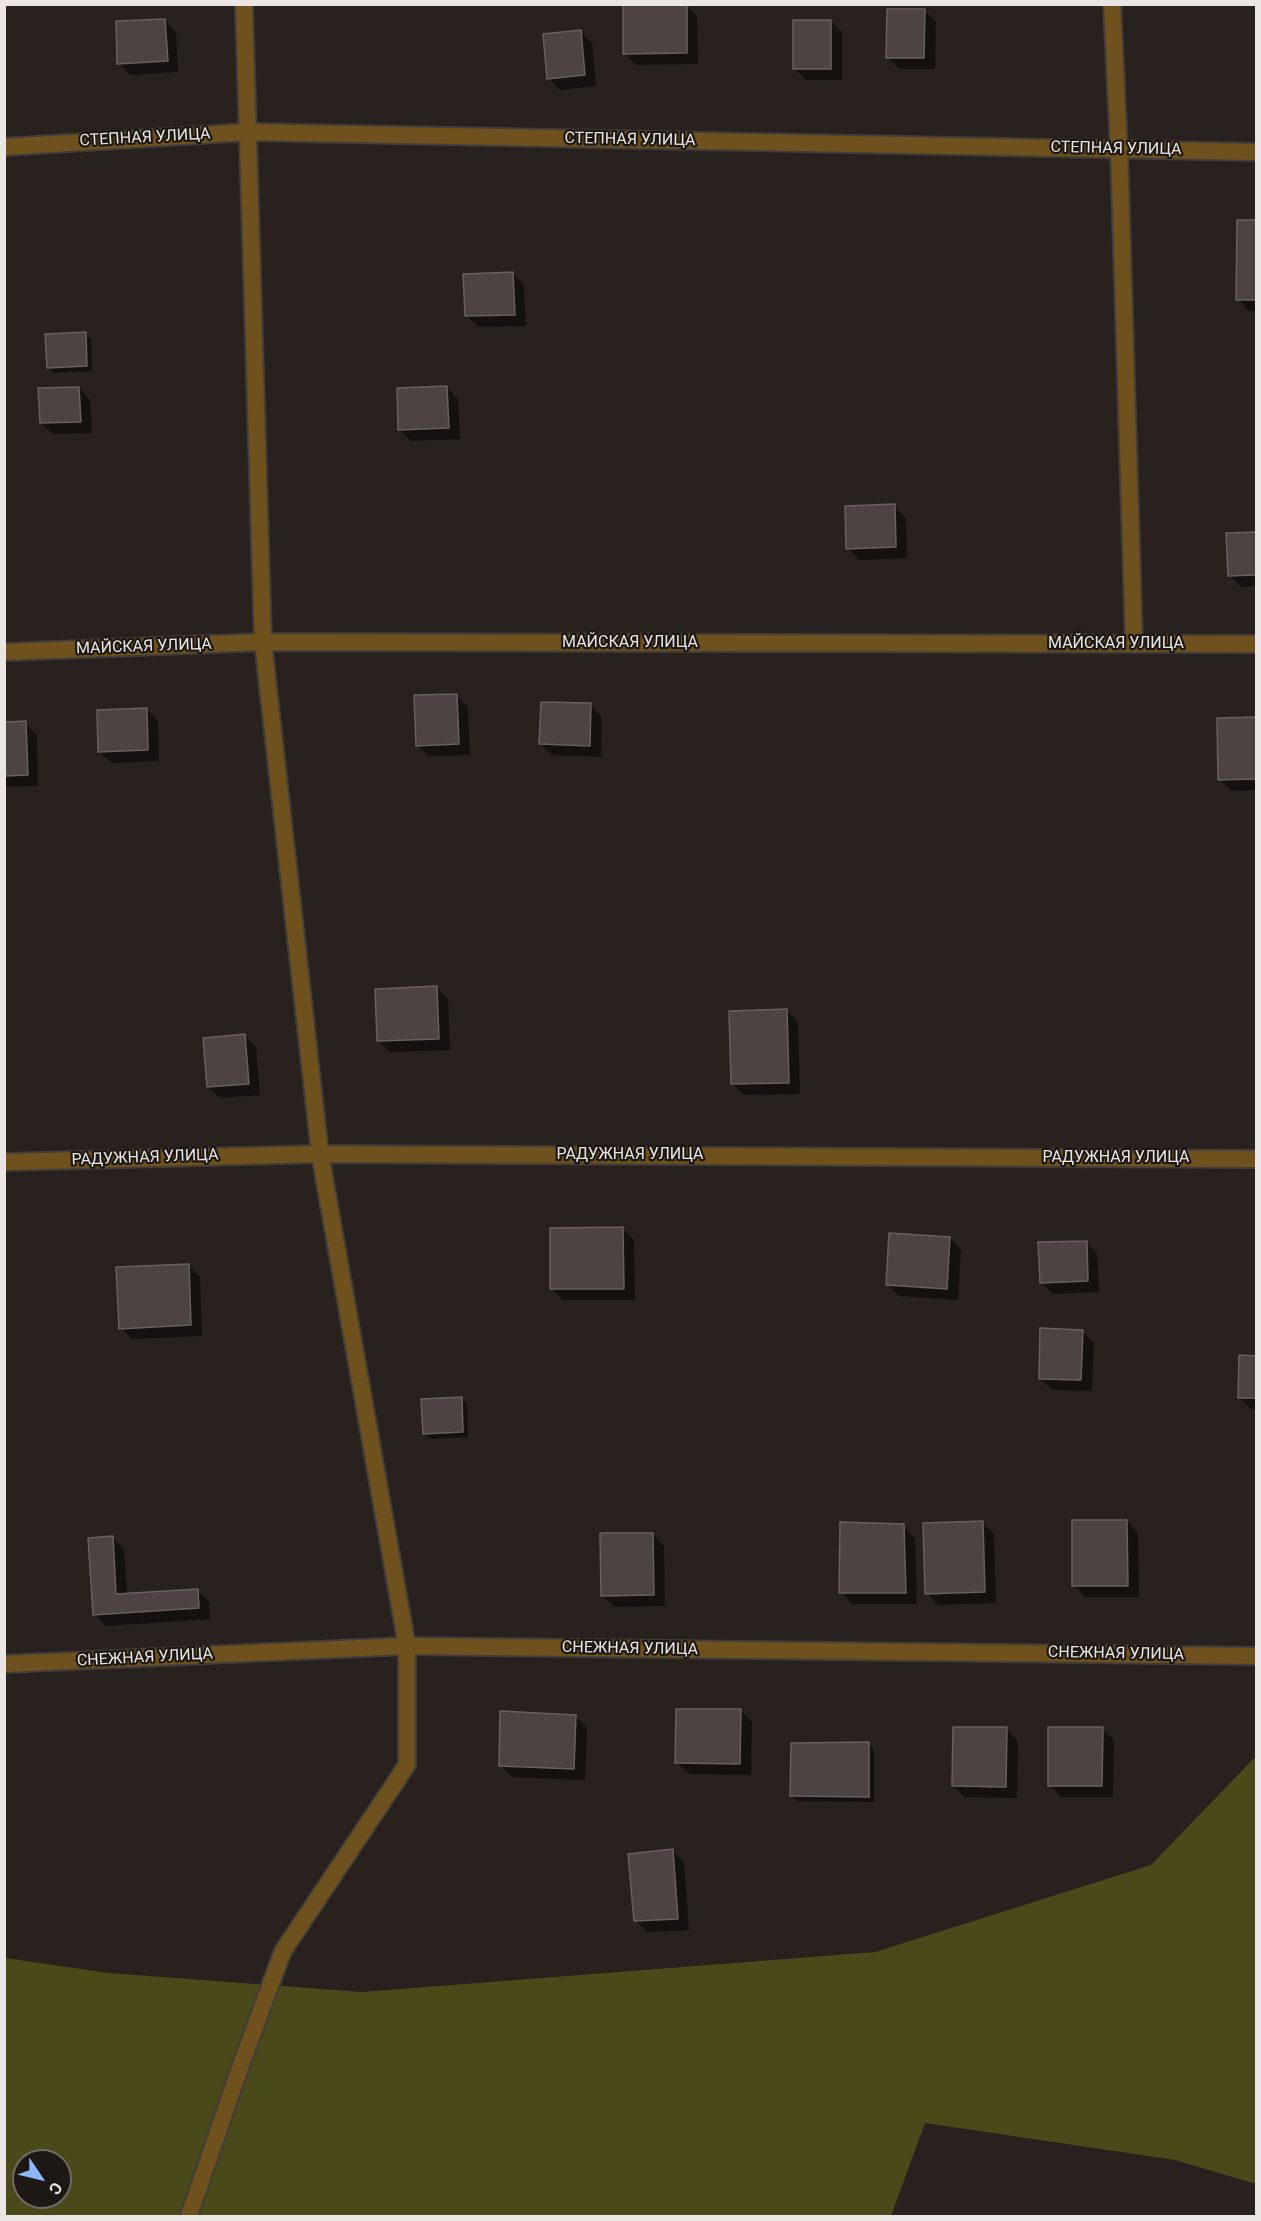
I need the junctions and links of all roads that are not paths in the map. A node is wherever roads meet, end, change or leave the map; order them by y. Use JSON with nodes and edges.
{"nodes":[{"id":1,"x":244,"y":4,"type":"edge"},
{"id":2,"x":1112,"y":4,"type":"edge"},
{"id":3,"x":248,"y":132,"type":"junction"},
{"id":4,"x":4,"y":147,"type":"edge"},
{"id":5,"x":1119,"y":149,"type":"junction"},
{"id":6,"x":1257,"y":152,"type":"edge"},
{"id":7,"x":263,"y":642,"type":"junction"},
{"id":8,"x":1134,"y":644,"type":"junction"},
{"id":9,"x":1257,"y":644,"type":"edge"},
{"id":10,"x":4,"y":652,"type":"edge"},
{"id":11,"x":320,"y":1154,"type":"junction"},
{"id":12,"x":1257,"y":1159,"type":"edge"},
{"id":13,"x":4,"y":1162,"type":"edge"},
{"id":14,"x":407,"y":1646,"type":"junction"},
{"id":15,"x":1257,"y":1656,"type":"edge"},
{"id":16,"x":4,"y":1664,"type":"edge"},
{"id":17,"x":189,"y":2217,"type":"edge"}],
"edges":[{"from":1,"to":3,"type":"street"},
{"from":2,"to":5,"type":"street"},
{"from":3,"to":4,"type":"street","name":"СТЕПНАЯ УЛИЦА"},
{"from":3,"to":5,"type":"street","name":"СТЕПНАЯ УЛИЦА"},
{"from":3,"to":7,"type":"street"},
{"from":5,"to":6,"type":"street","name":"СТЕПНАЯ УЛИЦА"},
{"from":5,"to":8,"type":"street"},
{"from":7,"to":8,"type":"street","name":"МАЙСКАЯ УЛИЦА"},
{"from":7,"to":10,"type":"street","name":"МАЙСКАЯ УЛИЦА"},
{"from":7,"to":11,"type":"street"},
{"from":8,"to":9,"type":"street","name":"МАЙСКАЯ УЛИЦА"},
{"from":11,"to":12,"type":"street","name":"РАДУЖНАЯ УЛИЦА"},
{"from":11,"to":13,"type":"street","name":"РАДУЖНАЯ УЛИЦА"},
{"from":11,"to":14,"type":"street"},
{"from":14,"to":15,"type":"street","name":"СНЕЖНАЯ УЛИЦА"},
{"from":14,"to":16,"type":"street","name":"СНЕЖНАЯ УЛИЦА"},
{"from":14,"to":17,"type":"street"}]}
